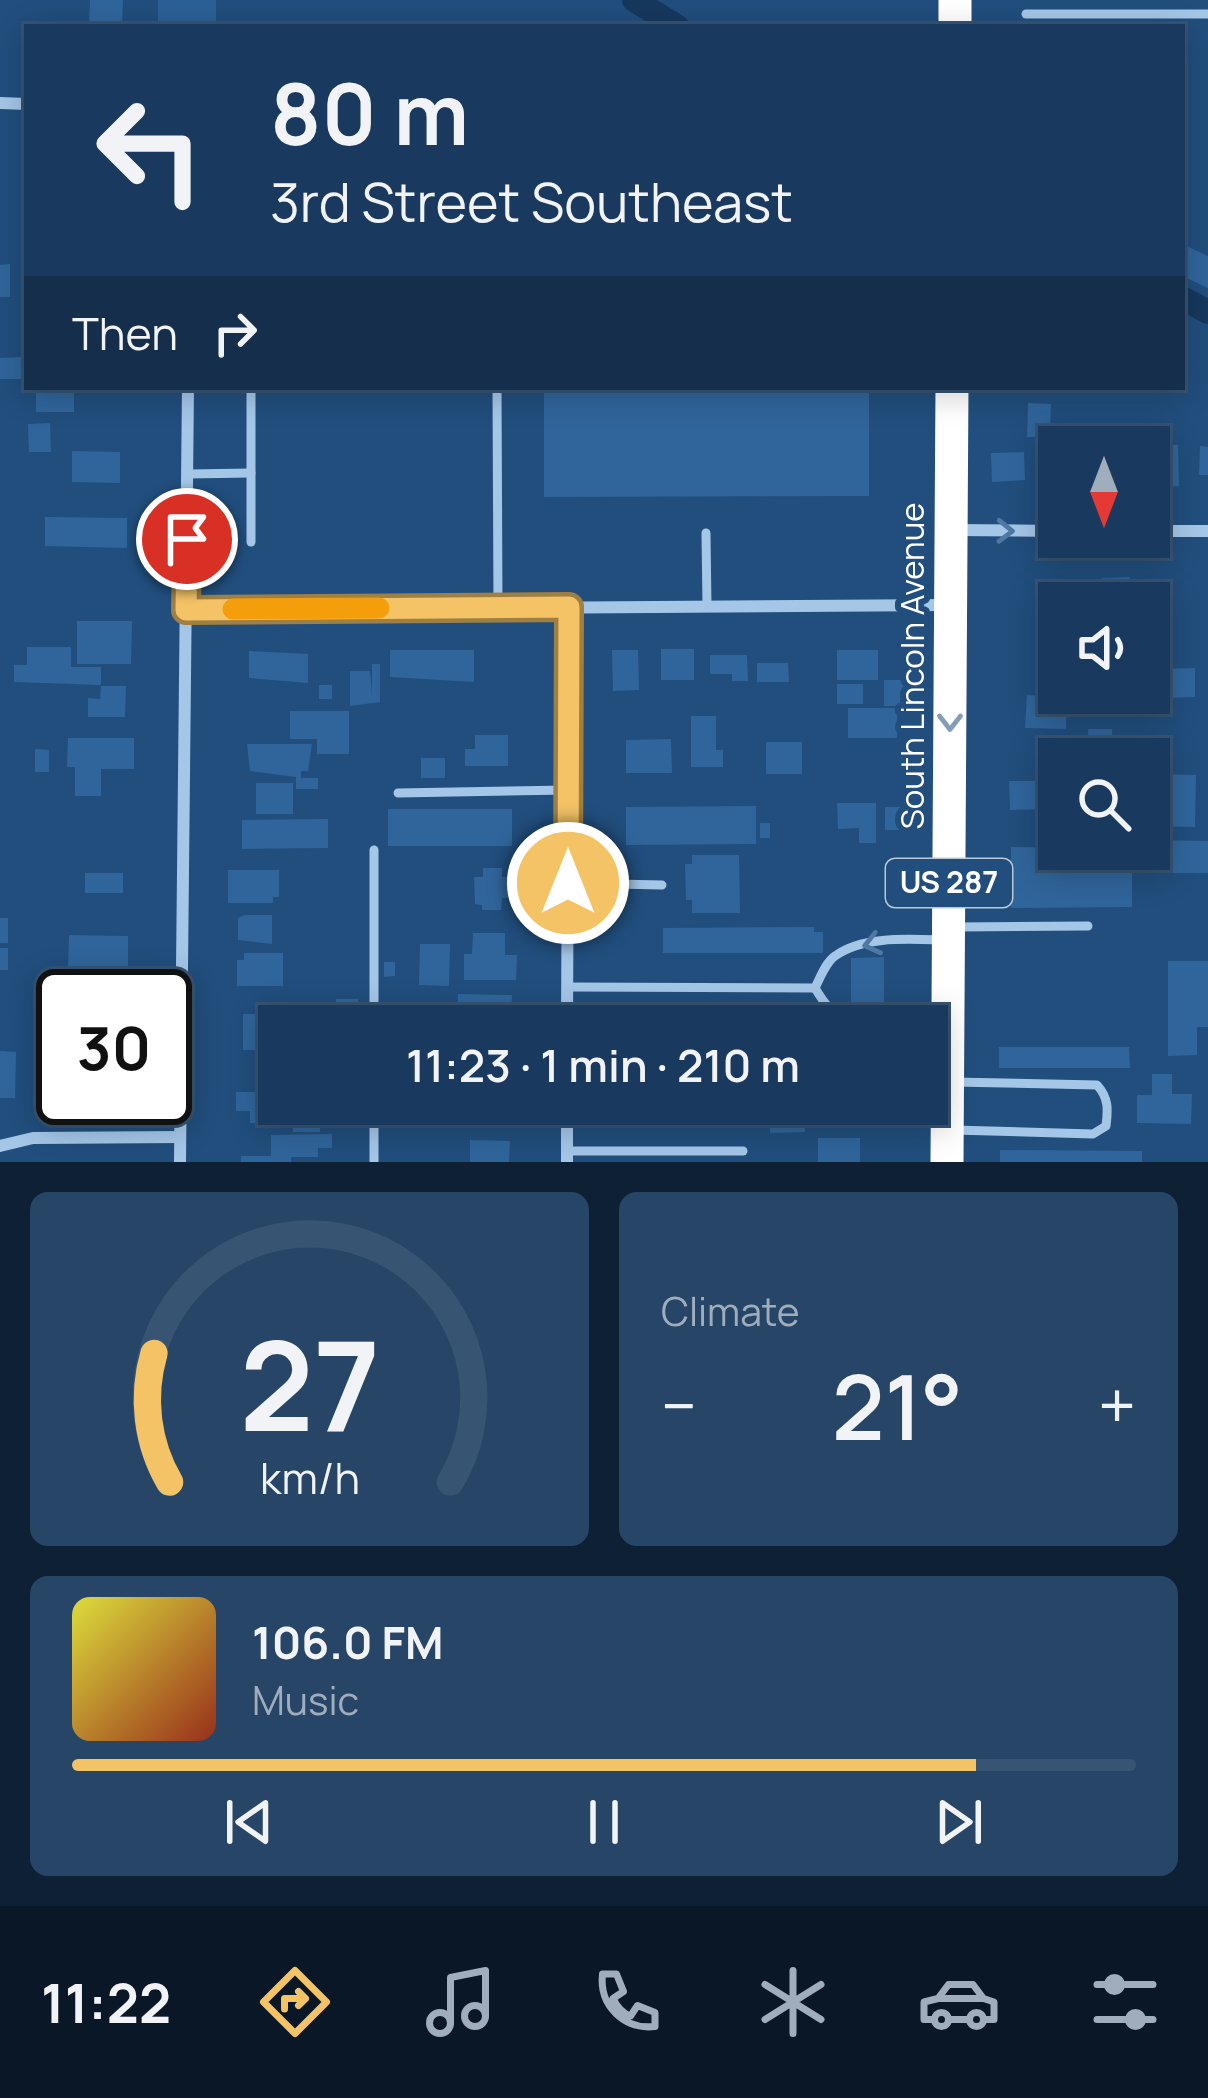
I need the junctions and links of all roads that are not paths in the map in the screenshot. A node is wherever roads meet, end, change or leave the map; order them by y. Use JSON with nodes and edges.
{"nodes":[{"id":1,"x":1129,"y":0,"type":"edge"},
{"id":2,"x":1026,"y":14,"type":"dead end"},
{"id":3,"x":1129,"y":14,"type":"junction"},
{"id":4,"x":1208,"y":14,"type":"edge"},
{"id":5,"x":188,"y":390,"type":"edge"},
{"id":6,"x":251,"y":390,"type":"edge"},
{"id":7,"x":497,"y":390,"type":"edge"},
{"id":8,"x":952,"y":390,"type":"edge"},
{"id":9,"x":251,"y":473,"type":"junction"},
{"id":10,"x":188,"y":474,"type":"junction"},
{"id":11,"x":952,"y":530,"type":"junction"},
{"id":12,"x":1038,"y":531,"type":"edge"},
{"id":13,"x":1170,"y":531,"type":"edge"},
{"id":14,"x":1208,"y":531,"type":"edge"},
{"id":15,"x":706,"y":533,"type":"dead end"},
{"id":16,"x":251,"y":542,"type":"dead end"},
{"id":17,"x":951,"y":605,"type":"junction"},
{"id":18,"x":569,"y":607,"type":"junction"},
{"id":19,"x":707,"y":607,"type":"junction"},
{"id":20,"x":497,"y":608,"type":"junction"},
{"id":21,"x":186,"y":610,"type":"junction"},
{"id":22,"x":568,"y":790,"type":"junction"},
{"id":23,"x":398,"y":793,"type":"dead end"},
{"id":24,"x":374,"y":850,"type":"dead end"},
{"id":25,"x":568,"y":883,"type":"junction"},
{"id":26,"x":662,"y":885,"type":"dead end"},
{"id":27,"x":1088,"y":926,"type":"dead end"},
{"id":28,"x":949,"y":933,"type":"junction"},
{"id":29,"x":568,"y":987,"type":"junction"},
{"id":30,"x":815,"y":988,"type":"junction"},
{"id":31,"x":374,"y":1005,"type":"edge"},
{"id":32,"x":568,"y":1005,"type":"edge"},
{"id":33,"x":825,"y":1005,"type":"edge"},
{"id":34,"x":941,"y":1005,"type":"edge"},
{"id":35,"x":948,"y":1082,"type":"edge"},
{"id":36,"x":374,"y":1125,"type":"edge"},
{"id":37,"x":567,"y":1125,"type":"edge"},
{"id":38,"x":180,"y":1137,"type":"junction"},
{"id":39,"x":0,"y":1145,"type":"edge"},
{"id":40,"x":947,"y":1146,"type":"edge"},
{"id":41,"x":743,"y":1150,"type":"dead end"},
{"id":42,"x":567,"y":1156,"type":"edge"},
{"id":43,"x":180,"y":1162,"type":"edge"},
{"id":44,"x":374,"y":1162,"type":"edge"}],
"edges":[{"from":1,"to":3,"type":"lane"},
{"from":2,"to":3,"type":"lane"},
{"from":3,"to":4,"type":"lane"},
{"from":5,"to":10,"type":"street"},
{"from":6,"to":9,"type":"lane"},
{"from":7,"to":20,"type":"lane"},
{"from":8,"to":11,"type":"highway","name":"South Lincoln Avenue","number":"US 287"},
{"from":9,"to":10,"type":"lane"},
{"from":9,"to":16,"type":"lane"},
{"from":10,"to":21,"type":"street"},
{"from":11,"to":12,"type":"street","one_way":true},
{"from":11,"to":17,"type":"highway","name":"South Lincoln Avenue","number":"US 287"},
{"from":13,"to":14,"type":"street"},
{"from":15,"to":19,"type":"lane"},
{"from":17,"to":19,"type":"street"},
{"from":17,"to":28,"type":"highway","name":"South Lincoln Avenue","number":"US 287","one_way":true},
{"from":18,"to":19,"type":"street"},
{"from":18,"to":20,"type":"street"},
{"from":18,"to":22,"type":"street"},
{"from":20,"to":21,"type":"street"},
{"from":21,"to":38,"type":"street"},
{"from":22,"to":23,"type":"lane"},
{"from":22,"to":25,"type":"street"},
{"from":24,"to":31,"type":"lane"},
{"from":25,"to":26,"type":"lane"},
{"from":25,"to":29,"type":"street"},
{"from":27,"to":28,"type":"lane"},
{"from":28,"to":30,"type":"lane","one_way":true},
{"from":28,"to":34,"type":"highway","name":"South Lincoln Avenue","number":"US 287"},
{"from":29,"to":30,"type":"lane"},
{"from":29,"to":32,"type":"street"},
{"from":30,"to":33,"type":"lane"},
{"from":35,"to":40,"type":"lane"},
{"from":36,"to":44,"type":"lane"},
{"from":37,"to":42,"type":"street"},
{"from":38,"to":39,"type":"street"},
{"from":38,"to":43,"type":"street"},
{"from":41,"to":42,"type":"lane"}]}
